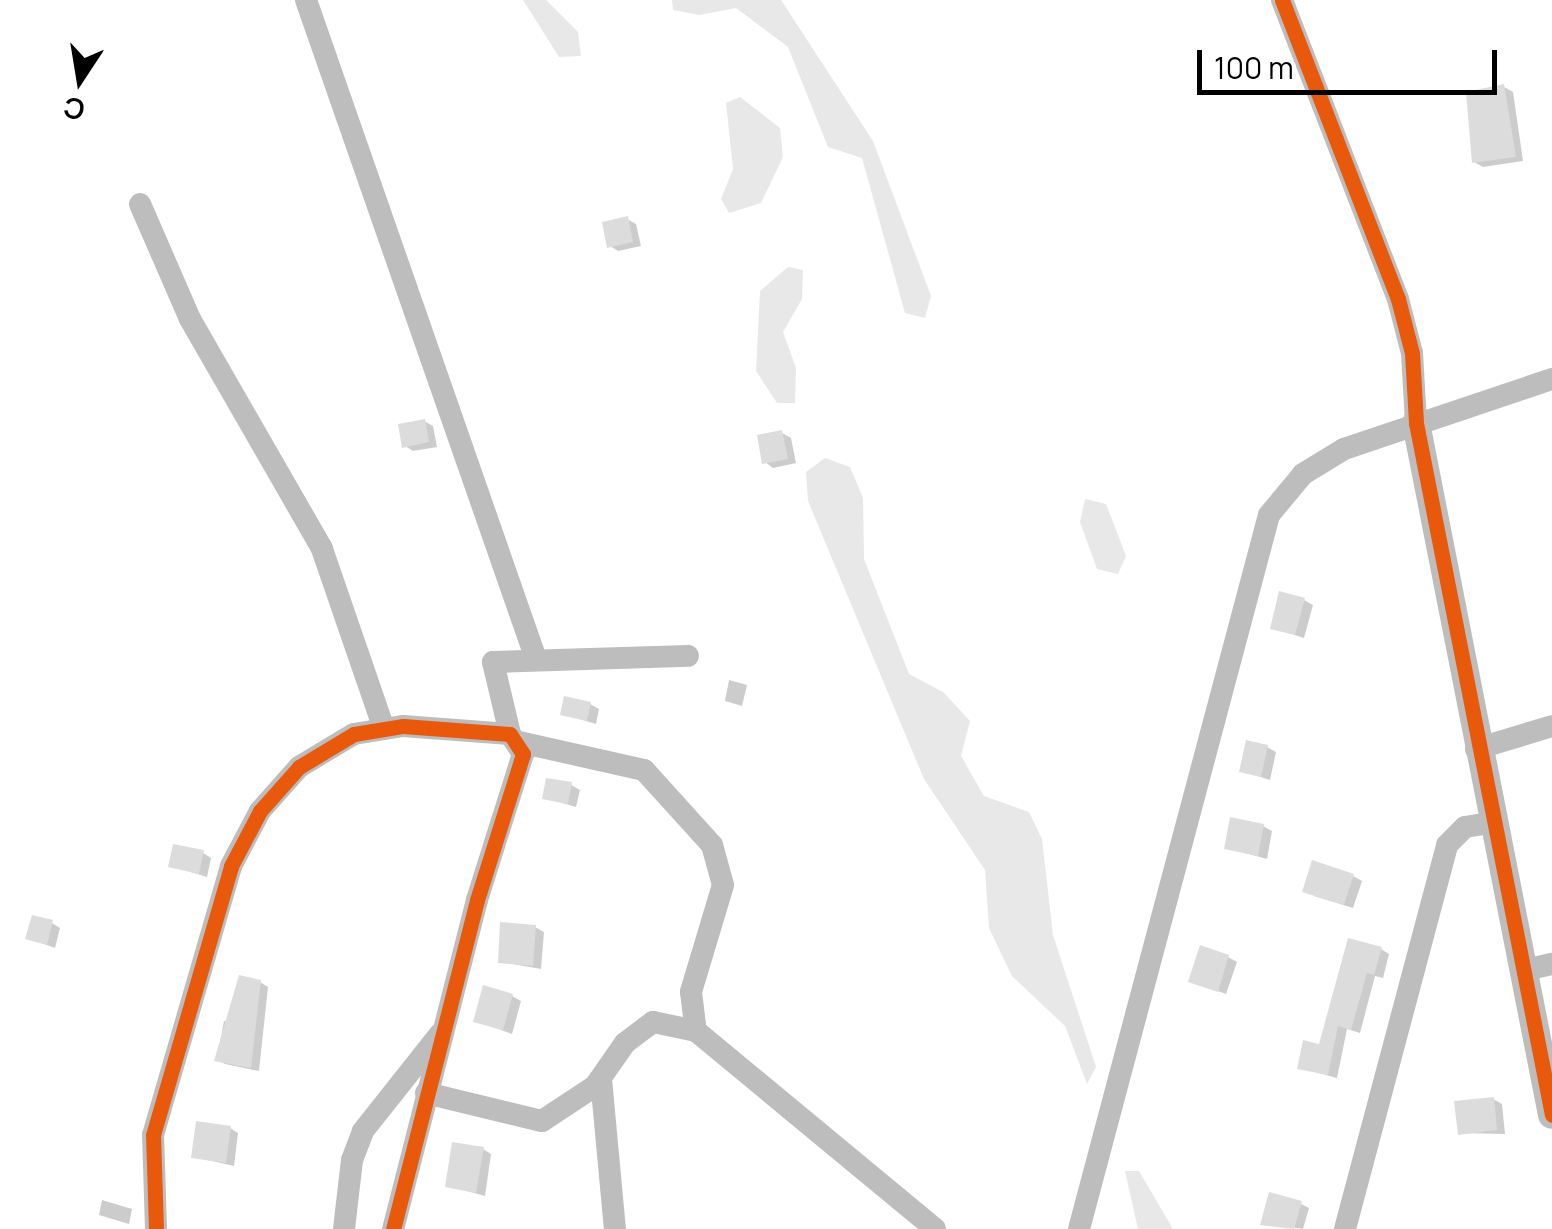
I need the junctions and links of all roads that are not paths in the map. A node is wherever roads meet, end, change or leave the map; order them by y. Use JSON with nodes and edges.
{"nodes":[{"id":1,"x":306,"y":0,"type":"edge"},
{"id":2,"x":1282,"y":0,"type":"edge"},
{"id":3,"x":140,"y":204,"type":"dead end"},
{"id":4,"x":1552,"y":379,"type":"edge"},
{"id":5,"x":1416,"y":422,"type":"junction"},
{"id":6,"x":688,"y":656,"type":"dead end"},
{"id":7,"x":536,"y":659,"type":"junction"},
{"id":8,"x":1552,"y":726,"type":"edge"},
{"id":9,"x":384,"y":729,"type":"junction"},
{"id":10,"x":515,"y":738,"type":"junction"},
{"id":11,"x":1476,"y":749,"type":"junction"},
{"id":12,"x":1491,"y":823,"type":"junction"},
{"id":13,"x":1552,"y":964,"type":"edge"},
{"id":14,"x":1520,"y":970,"type":"junction"},
{"id":15,"x":445,"y":1028,"type":"junction"},
{"id":16,"x":696,"y":1031,"type":"junction"},
{"id":17,"x":405,"y":1076,"type":"junction"},
{"id":18,"x":601,"y":1079,"type":"junction"},
{"id":19,"x":426,"y":1094,"type":"junction"},
{"id":20,"x":1552,"y":1115,"type":"edge"},
{"id":21,"x":420,"y":1119,"type":"junction"},
{"id":22,"x":927,"y":1223,"type":"edge"},
{"id":23,"x":156,"y":1229,"type":"edge"},
{"id":24,"x":344,"y":1229,"type":"edge"},
{"id":25,"x":393,"y":1229,"type":"edge"},
{"id":26,"x":615,"y":1229,"type":"edge"},
{"id":27,"x":1079,"y":1229,"type":"edge"},
{"id":28,"x":1345,"y":1229,"type":"edge"}],
"edges":[{"from":1,"to":7,"type":"street"},
{"from":2,"to":5,"type":"street"},
{"from":3,"to":9,"type":"street"},
{"from":4,"to":5,"type":"street"},
{"from":5,"to":11,"type":"street"},
{"from":5,"to":27,"type":"street"},
{"from":6,"to":7,"type":"street"},
{"from":7,"to":10,"type":"street"},
{"from":8,"to":11,"type":"street"},
{"from":9,"to":10,"type":"street"},
{"from":9,"to":23,"type":"street"},
{"from":10,"to":15,"type":"street"},
{"from":10,"to":16,"type":"street"},
{"from":11,"to":12,"type":"street"},
{"from":12,"to":14,"type":"street"},
{"from":12,"to":28,"type":"street"},
{"from":13,"to":14,"type":"street"},
{"from":14,"to":20,"type":"street"},
{"from":15,"to":17,"type":"street"},
{"from":15,"to":19,"type":"street"},
{"from":16,"to":18,"type":"street"},
{"from":16,"to":22,"type":"street"},
{"from":17,"to":21,"type":"street"},
{"from":17,"to":24,"type":"street"},
{"from":18,"to":19,"type":"street"},
{"from":18,"to":26,"type":"street"},
{"from":19,"to":21,"type":"street"},
{"from":21,"to":25,"type":"street"}]}
